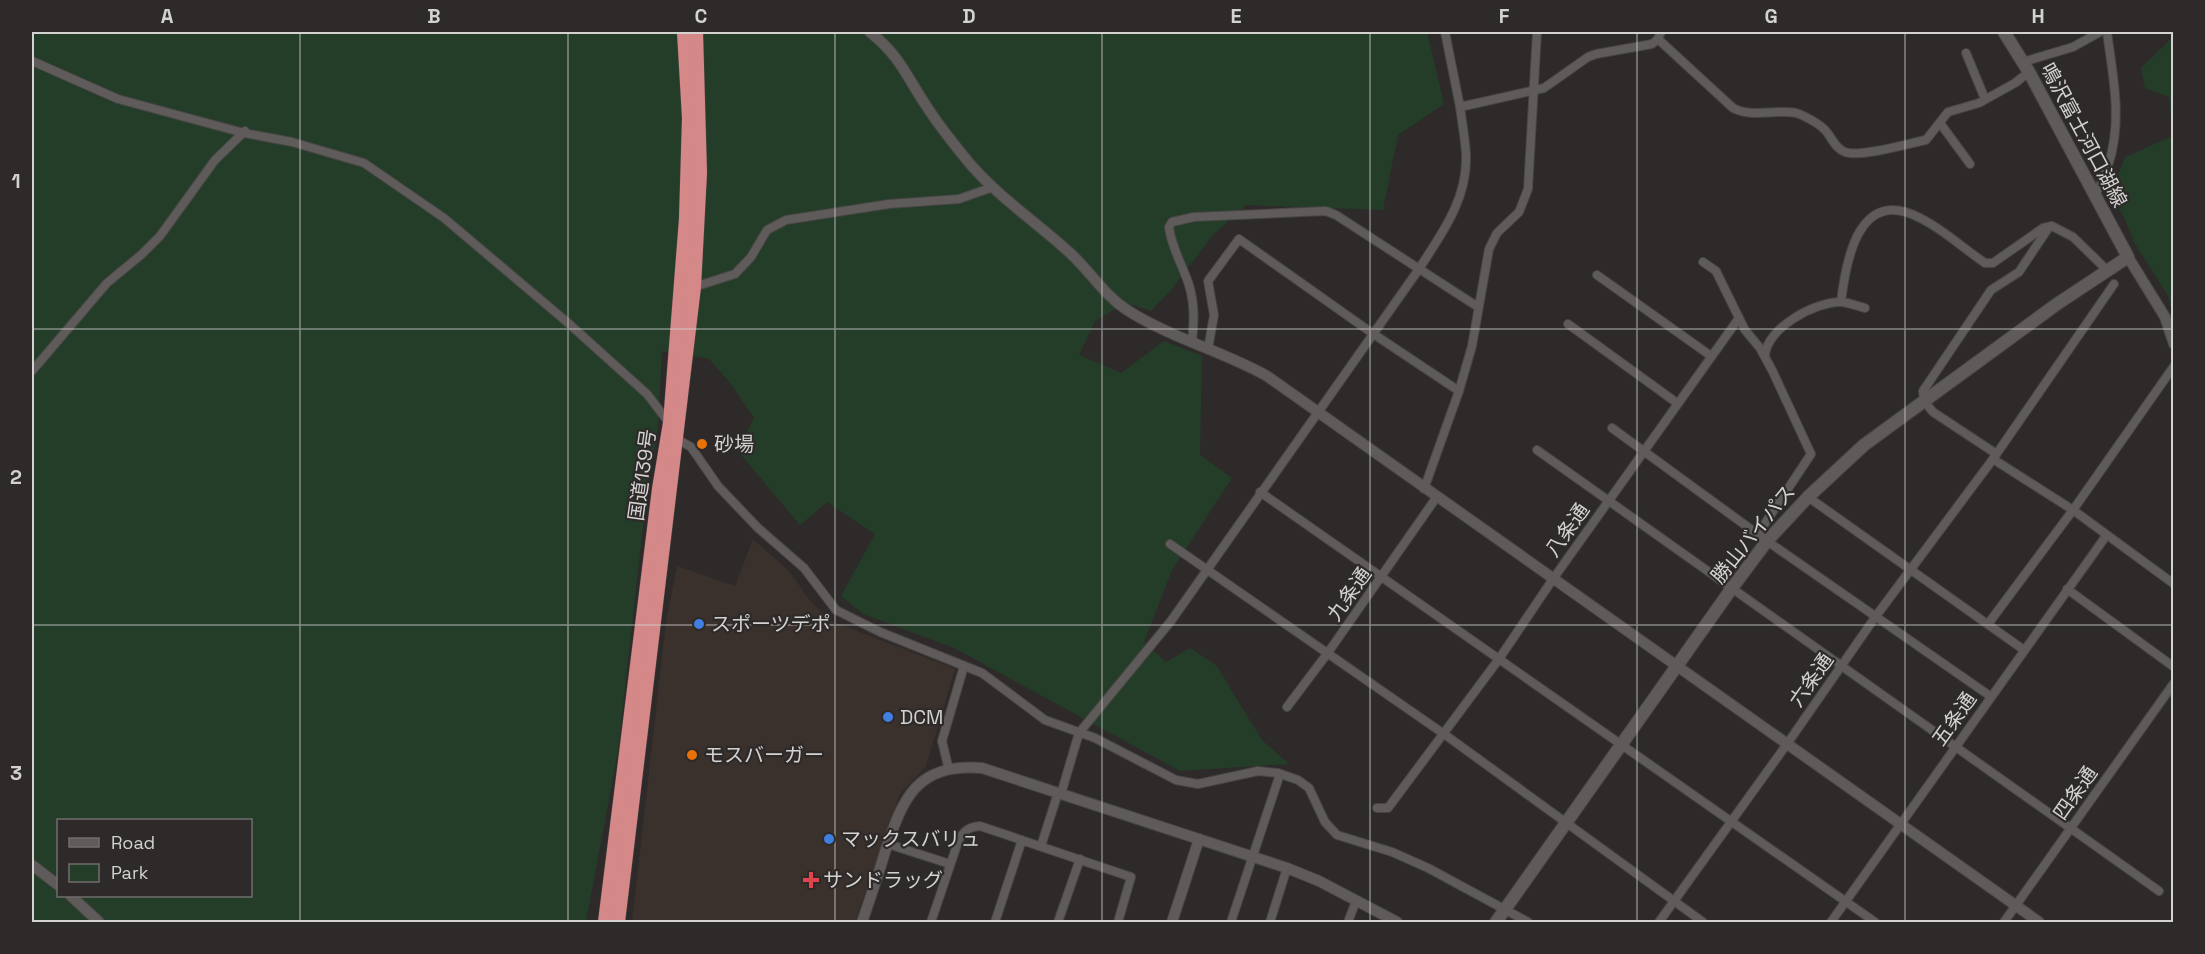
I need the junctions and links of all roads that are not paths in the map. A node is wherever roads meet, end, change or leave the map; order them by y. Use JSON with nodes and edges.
{"nodes":[{"id":1,"x":684,"y":32,"type":"edge"},
{"id":2,"x":696,"y":32,"type":"edge"},
{"id":3,"x":870,"y":32,"type":"edge"},
{"id":4,"x":1445,"y":32,"type":"edge"},
{"id":5,"x":1537,"y":32,"type":"edge"},
{"id":6,"x":2004,"y":32,"type":"edge"},
{"id":7,"x":2100,"y":32,"type":"edge"},
{"id":8,"x":2107,"y":32,"type":"edge"},
{"id":9,"x":1660,"y":35,"type":"edge"},
{"id":10,"x":1966,"y":53,"type":"dead end"},
{"id":11,"x":32,"y":61,"type":"edge"},
{"id":12,"x":2026,"y":67,"type":"junction"},
{"id":13,"x":1533,"y":91,"type":"junction"},
{"id":14,"x":1985,"y":99,"type":"junction"},
{"id":15,"x":1460,"y":107,"type":"junction"},
{"id":16,"x":1940,"y":123,"type":"junction"},
{"id":17,"x":245,"y":131,"type":"junction"},
{"id":18,"x":1970,"y":164,"type":"dead end"},
{"id":19,"x":993,"y":187,"type":"junction"},
{"id":20,"x":2094,"y":196,"type":"junction"},
{"id":21,"x":2049,"y":226,"type":"junction"},
{"id":22,"x":2128,"y":257,"type":"junction"},
{"id":23,"x":1703,"y":262,"type":"dead end"},
{"id":24,"x":1419,"y":269,"type":"junction"},
{"id":25,"x":2108,"y":271,"type":"junction"},
{"id":26,"x":1597,"y":274,"type":"dead end"},
{"id":27,"x":2114,"y":284,"type":"dead end"},
{"id":28,"x":694,"y":287,"type":"junction"},
{"id":29,"x":1841,"y":302,"type":"junction"},
{"id":30,"x":1478,"y":307,"type":"junction"},
{"id":31,"x":1865,"y":308,"type":"dead end"},
{"id":32,"x":1739,"y":318,"type":"junction"},
{"id":33,"x":1568,"y":324,"type":"dead end"},
{"id":34,"x":1372,"y":333,"type":"junction"},
{"id":35,"x":1192,"y":342,"type":"junction"},
{"id":36,"x":2174,"y":344,"type":"edge"},
{"id":37,"x":1208,"y":349,"type":"junction"},
{"id":38,"x":1711,"y":356,"type":"junction"},
{"id":39,"x":1765,"y":356,"type":"junction"},
{"id":40,"x":2174,"y":366,"type":"edge"},
{"id":41,"x":32,"y":370,"type":"edge"},
{"id":42,"x":1460,"y":391,"type":"junction"},
{"id":43,"x":1924,"y":401,"type":"junction"},
{"id":44,"x":1677,"y":403,"type":"junction"},
{"id":45,"x":1317,"y":412,"type":"junction"},
{"id":46,"x":670,"y":423,"type":"junction"},
{"id":47,"x":1612,"y":428,"type":"dead end"},
{"id":48,"x":677,"y":439,"type":"junction"},
{"id":49,"x":1537,"y":450,"type":"dead end"},
{"id":50,"x":1644,"y":450,"type":"junction"},
{"id":51,"x":1994,"y":456,"type":"junction"},
{"id":52,"x":1424,"y":489,"type":"junction"},
{"id":53,"x":1260,"y":492,"type":"junction"},
{"id":54,"x":1808,"y":496,"type":"junction"},
{"id":55,"x":1437,"y":498,"type":"junction"},
{"id":56,"x":1608,"y":501,"type":"junction"},
{"id":57,"x":2073,"y":510,"type":"junction"},
{"id":58,"x":2106,"y":536,"type":"junction"},
{"id":59,"x":1763,"y":537,"type":"junction"},
{"id":60,"x":1170,"y":544,"type":"dead end"},
{"id":61,"x":1911,"y":569,"type":"junction"},
{"id":62,"x":1205,"y":570,"type":"junction"},
{"id":63,"x":1381,"y":577,"type":"junction"},
{"id":64,"x":1553,"y":579,"type":"junction"},
{"id":65,"x":2174,"y":584,"type":"edge"},
{"id":66,"x":1732,"y":588,"type":"junction"},
{"id":67,"x":2067,"y":589,"type":"junction"},
{"id":68,"x":1876,"y":616,"type":"junction"},
{"id":69,"x":1988,"y":624,"type":"junction"},
{"id":70,"x":2024,"y":650,"type":"junction"},
{"id":71,"x":1328,"y":654,"type":"junction"},
{"id":72,"x":1499,"y":659,"type":"junction"},
{"id":73,"x":964,"y":666,"type":"junction"},
{"id":74,"x":1841,"y":666,"type":"junction"},
{"id":75,"x":1676,"y":667,"type":"junction"},
{"id":76,"x":2174,"y":667,"type":"edge"},
{"id":77,"x":2174,"y":683,"type":"edge"},
{"id":78,"x":1990,"y":696,"type":"junction"},
{"id":79,"x":1287,"y":707,"type":"dead end"},
{"id":80,"x":1079,"y":733,"type":"junction"},
{"id":81,"x":1444,"y":734,"type":"junction"},
{"id":82,"x":1787,"y":744,"type":"junction"},
{"id":83,"x":1621,"y":746,"type":"junction"},
{"id":84,"x":1956,"y":746,"type":"junction"},
{"id":85,"x":949,"y":770,"type":"junction"},
{"id":86,"x":1280,"y":774,"type":"junction"},
{"id":87,"x":1060,"y":794,"type":"junction"},
{"id":88,"x":1377,"y":808,"type":"dead end"},
{"id":89,"x":1730,"y":823,"type":"junction"},
{"id":90,"x":1565,"y":824,"type":"junction"},
{"id":91,"x":1900,"y":824,"type":"junction"},
{"id":92,"x":2071,"y":828,"type":"junction"},
{"id":93,"x":1200,"y":839,"type":"junction"},
{"id":94,"x":1022,"y":840,"type":"junction"},
{"id":95,"x":888,"y":844,"type":"junction"},
{"id":96,"x":1041,"y":846,"type":"junction"},
{"id":97,"x":1253,"y":856,"type":"junction"},
{"id":98,"x":1080,"y":859,"type":"junction"},
{"id":99,"x":950,"y":864,"type":"junction"},
{"id":100,"x":32,"y":865,"type":"edge"},
{"id":101,"x":1287,"y":868,"type":"junction"},
{"id":102,"x":57,"y":884,"type":"edge"},
{"id":103,"x":2159,"y":891,"type":"dead end"},
{"id":104,"x":72,"y":897,"type":"edge"},
{"id":105,"x":1356,"y":901,"type":"junction"},
{"id":106,"x":1674,"y":901,"type":"junction"},
{"id":107,"x":1846,"y":901,"type":"junction"},
{"id":108,"x":2016,"y":906,"type":"junction"},
{"id":109,"x":1504,"y":910,"type":"junction"},
{"id":110,"x":99,"y":922,"type":"edge"},
{"id":111,"x":605,"y":922,"type":"edge"},
{"id":112,"x":618,"y":922,"type":"edge"},
{"id":113,"x":862,"y":922,"type":"edge"},
{"id":114,"x":931,"y":922,"type":"edge"},
{"id":115,"x":995,"y":922,"type":"edge"},
{"id":116,"x":1059,"y":922,"type":"edge"},
{"id":117,"x":1118,"y":922,"type":"edge"},
{"id":118,"x":1172,"y":922,"type":"edge"},
{"id":119,"x":1232,"y":922,"type":"edge"},
{"id":120,"x":1270,"y":922,"type":"edge"},
{"id":121,"x":1348,"y":922,"type":"edge"},
{"id":122,"x":1397,"y":922,"type":"edge"},
{"id":123,"x":1496,"y":922,"type":"edge"},
{"id":124,"x":1528,"y":922,"type":"edge"},
{"id":125,"x":1659,"y":922,"type":"edge"},
{"id":126,"x":1703,"y":922,"type":"edge"},
{"id":127,"x":1831,"y":922,"type":"edge"},
{"id":128,"x":1875,"y":922,"type":"edge"},
{"id":129,"x":2004,"y":922,"type":"edge"},
{"id":130,"x":2039,"y":922,"type":"edge"}],
"edges":[{"from":1,"to":46,"type":"highway","name":"国道139号"},
{"from":2,"to":28,"type":"highway","name":"国道139号"},
{"from":3,"to":19,"type":"street"},
{"from":4,"to":15,"type":"street"},
{"from":5,"to":13,"type":"street"},
{"from":6,"to":12,"type":"main road","name":"鳴沢富士河口湖線"},
{"from":7,"to":12,"type":"street"},
{"from":8,"to":20,"type":"street"},
{"from":9,"to":13,"type":"street"},
{"from":9,"to":16,"type":"street"},
{"from":10,"to":14,"type":"street"},
{"from":11,"to":17,"type":"street"},
{"from":12,"to":14,"type":"street"},
{"from":12,"to":20,"type":"main road","name":"鳴沢富士河口湖線"},
{"from":13,"to":15,"type":"street"},
{"from":13,"to":30,"type":"street"},
{"from":14,"to":16,"type":"street"},
{"from":15,"to":24,"type":"street"},
{"from":16,"to":18,"type":"street"},
{"from":17,"to":41,"type":"street"},
{"from":17,"to":46,"type":"street"},
{"from":19,"to":28,"type":"street"},
{"from":19,"to":35,"type":"street"},
{"from":20,"to":22,"type":"main road","name":"鳴沢富士河口湖線"},
{"from":21,"to":25,"type":"street"},
{"from":21,"to":29,"type":"street"},
{"from":21,"to":43,"type":"street"},
{"from":22,"to":25,"type":"main road","name":"勝山バイパス"},
{"from":22,"to":36,"type":"street"},
{"from":23,"to":32,"type":"street"},
{"from":24,"to":30,"type":"street"},
{"from":24,"to":34,"type":"street"},
{"from":24,"to":35,"type":"street"},
{"from":25,"to":43,"type":"main road","name":"勝山バイパス"},
{"from":26,"to":38,"type":"street"},
{"from":27,"to":51,"type":"street","name":"六条通"},
{"from":28,"to":48,"type":"highway","name":"国道139号"},
{"from":29,"to":31,"type":"street"},
{"from":29,"to":39,"type":"street"},
{"from":30,"to":42,"type":"street"},
{"from":32,"to":38,"type":"street","name":"八条通"},
{"from":32,"to":39,"type":"street"},
{"from":33,"to":44,"type":"street"},
{"from":34,"to":37,"type":"street"},
{"from":34,"to":42,"type":"street"},
{"from":34,"to":45,"type":"street"},
{"from":35,"to":37,"type":"street"},
{"from":37,"to":45,"type":"street"},
{"from":38,"to":44,"type":"street","name":"八条通"},
{"from":39,"to":59,"type":"street"},
{"from":40,"to":57,"type":"street"},
{"from":42,"to":52,"type":"street"},
{"from":43,"to":51,"type":"street"},
{"from":43,"to":54,"type":"main road","name":"勝山バイパス"},
{"from":44,"to":50,"type":"street","name":"八条通"},
{"from":45,"to":52,"type":"street"},
{"from":45,"to":53,"type":"street"},
{"from":46,"to":48,"type":"street"},
{"from":46,"to":111,"type":"highway","name":"国道139号"},
{"from":47,"to":50,"type":"street"},
{"from":48,"to":73,"type":"street"},
{"from":48,"to":112,"type":"highway","name":"国道139号"},
{"from":49,"to":56,"type":"street"},
{"from":50,"to":56,"type":"street","name":"八条通"},
{"from":50,"to":59,"type":"street"},
{"from":51,"to":57,"type":"street"},
{"from":51,"to":61,"type":"street","name":"六条通"},
{"from":52,"to":55,"type":"street"},
{"from":53,"to":62,"type":"street"},
{"from":53,"to":63,"type":"street"},
{"from":54,"to":59,"type":"main road","name":"勝山バイパス"},
{"from":54,"to":61,"type":"street"},
{"from":55,"to":63,"type":"street","name":"九条通"},
{"from":55,"to":64,"type":"street"},
{"from":56,"to":64,"type":"street","name":"八条通"},
{"from":56,"to":66,"type":"street"},
{"from":57,"to":58,"type":"street"},
{"from":57,"to":69,"type":"street"},
{"from":58,"to":65,"type":"street"},
{"from":58,"to":67,"type":"street","name":"五条通"},
{"from":59,"to":66,"type":"main road","name":"勝山バイパス"},
{"from":59,"to":68,"type":"street"},
{"from":60,"to":62,"type":"street"},
{"from":61,"to":68,"type":"street","name":"六条通"},
{"from":61,"to":69,"type":"street"},
{"from":62,"to":71,"type":"street"},
{"from":62,"to":80,"type":"street"},
{"from":63,"to":71,"type":"street","name":"九条通"},
{"from":63,"to":72,"type":"street"},
{"from":64,"to":72,"type":"street","name":"八条通"},
{"from":64,"to":75,"type":"street"},
{"from":66,"to":74,"type":"street"},
{"from":66,"to":75,"type":"main road","name":"勝山バイパス"},
{"from":67,"to":70,"type":"street","name":"五条通"},
{"from":67,"to":76,"type":"street"},
{"from":68,"to":74,"type":"street","name":"六条通"},
{"from":68,"to":78,"type":"street"},
{"from":69,"to":70,"type":"street"},
{"from":70,"to":78,"type":"street","name":"五条通"},
{"from":71,"to":79,"type":"street","name":"九条通"},
{"from":71,"to":81,"type":"street"},
{"from":72,"to":81,"type":"street","name":"八条通"},
{"from":72,"to":83,"type":"street"},
{"from":73,"to":80,"type":"street"},
{"from":73,"to":85,"type":"street"},
{"from":74,"to":82,"type":"street","name":"六条通"},
{"from":74,"to":84,"type":"street"},
{"from":75,"to":82,"type":"street"},
{"from":75,"to":83,"type":"main road","name":"勝山バイパス"},
{"from":77,"to":92,"type":"street","name":"四条通"},
{"from":78,"to":84,"type":"street","name":"五条通"},
{"from":80,"to":86,"type":"street"},
{"from":80,"to":87,"type":"street"},
{"from":81,"to":88,"type":"street","name":"八条通"},
{"from":81,"to":90,"type":"street"},
{"from":82,"to":89,"type":"street","name":"六条通"},
{"from":82,"to":91,"type":"street"},
{"from":83,"to":89,"type":"street"},
{"from":83,"to":90,"type":"main road","name":"勝山バイパス"},
{"from":84,"to":91,"type":"street","name":"五条通"},
{"from":84,"to":92,"type":"street"},
{"from":85,"to":87,"type":"street"},
{"from":85,"to":95,"type":"street"},
{"from":86,"to":97,"type":"street"},
{"from":86,"to":109,"type":"street"},
{"from":87,"to":93,"type":"street"},
{"from":87,"to":96,"type":"street"},
{"from":89,"to":106,"type":"street","name":"六条通"},
{"from":89,"to":107,"type":"street"},
{"from":90,"to":106,"type":"street"},
{"from":90,"to":109,"type":"main road","name":"勝山バイパス"},
{"from":91,"to":107,"type":"street","name":"五条通"},
{"from":91,"to":108,"type":"street"},
{"from":92,"to":103,"type":"street"},
{"from":92,"to":108,"type":"street","name":"四条通"},
{"from":93,"to":97,"type":"street"},
{"from":93,"to":118,"type":"street"},
{"from":94,"to":96,"type":"street"},
{"from":94,"to":99,"type":"street"},
{"from":94,"to":115,"type":"street"},
{"from":95,"to":99,"type":"street"},
{"from":95,"to":113,"type":"street"},
{"from":96,"to":98,"type":"street"},
{"from":97,"to":101,"type":"street"},
{"from":97,"to":119,"type":"street"},
{"from":98,"to":116,"type":"street"},
{"from":98,"to":117,"type":"street"},
{"from":99,"to":114,"type":"street"},
{"from":100,"to":102,"type":"street"},
{"from":101,"to":105,"type":"street"},
{"from":101,"to":120,"type":"street"},
{"from":104,"to":110,"type":"street"},
{"from":105,"to":121,"type":"street"},
{"from":105,"to":122,"type":"street"},
{"from":106,"to":125,"type":"street","name":"六条通"},
{"from":106,"to":126,"type":"street"},
{"from":107,"to":127,"type":"street","name":"五条通"},
{"from":107,"to":128,"type":"street"},
{"from":108,"to":129,"type":"street","name":"四条通"},
{"from":108,"to":130,"type":"street"},
{"from":109,"to":123,"type":"main road","name":"勝山バイパス"},
{"from":109,"to":124,"type":"street"}]}
